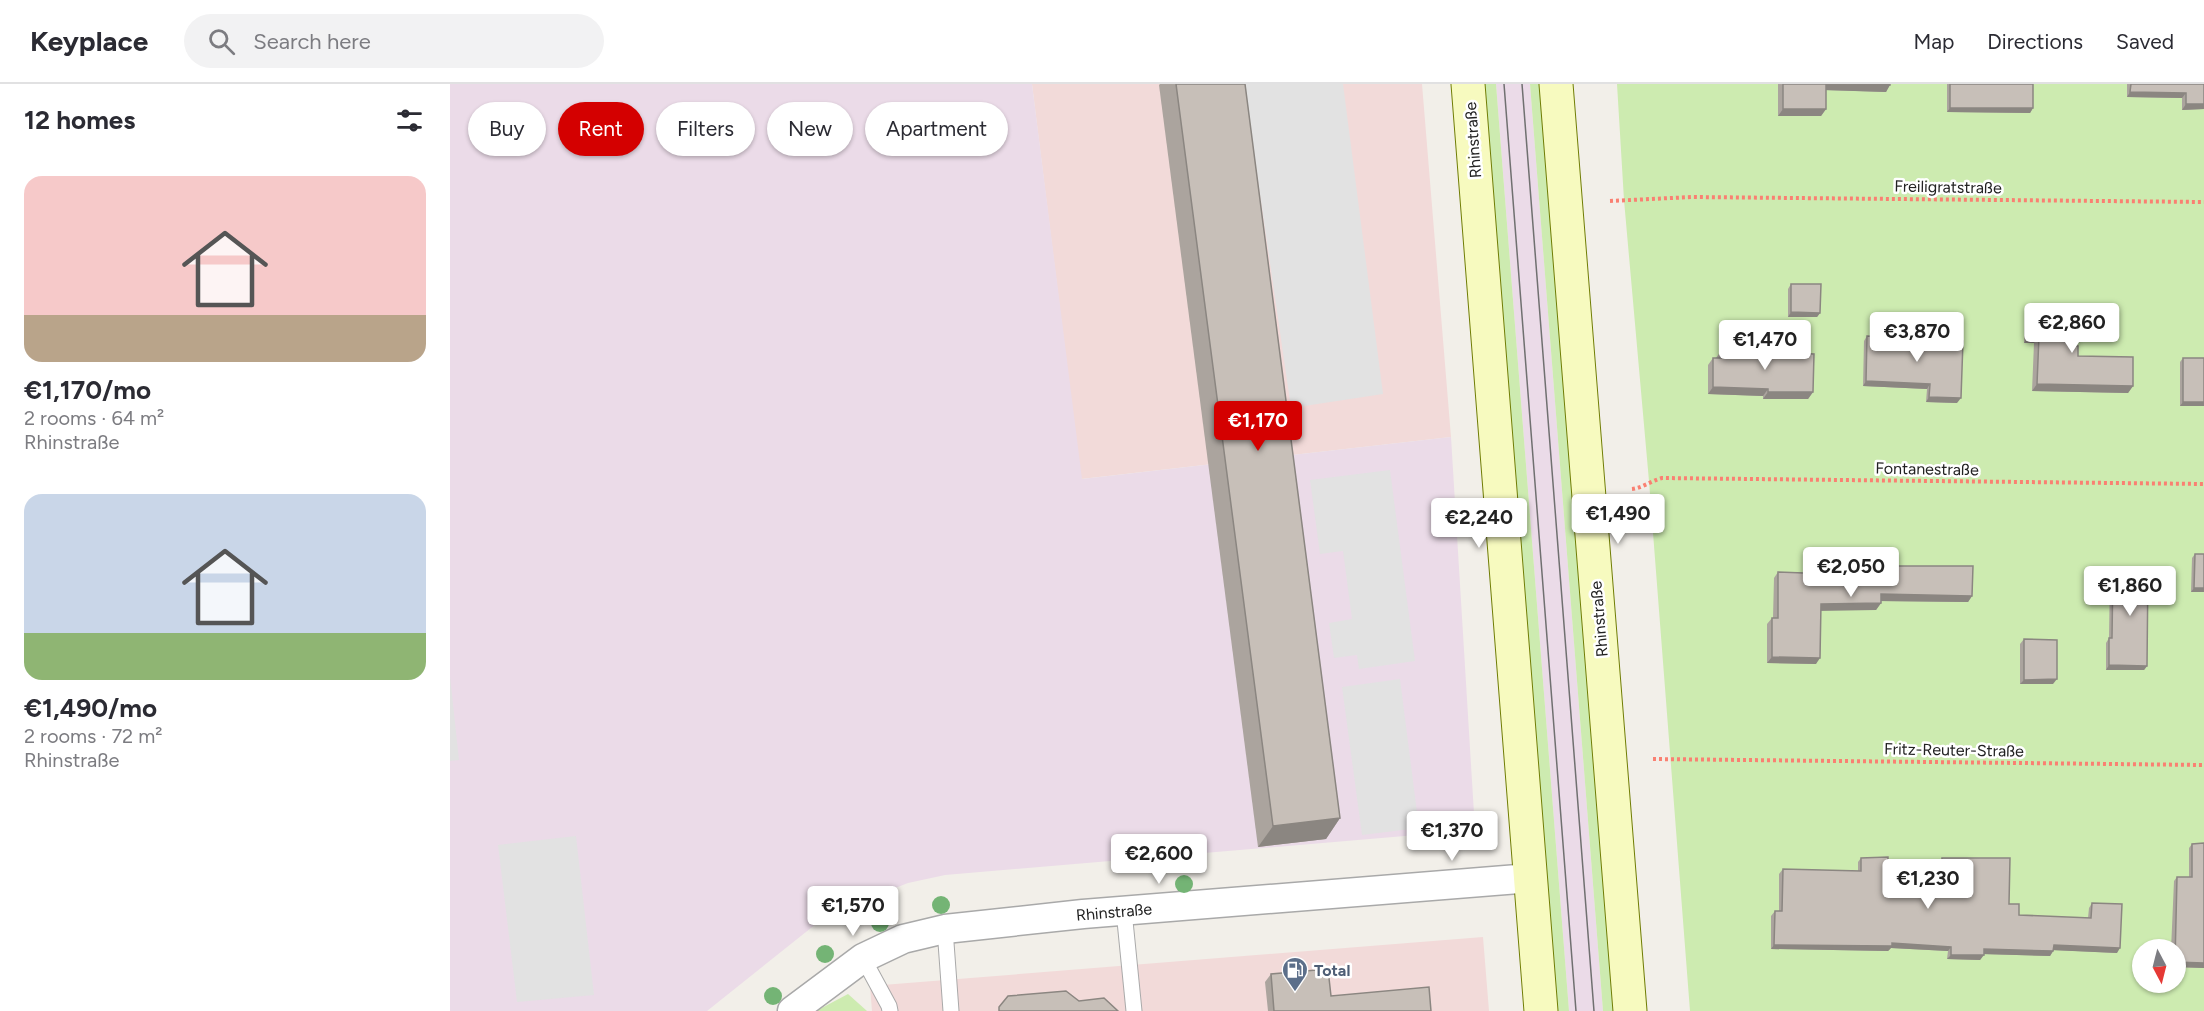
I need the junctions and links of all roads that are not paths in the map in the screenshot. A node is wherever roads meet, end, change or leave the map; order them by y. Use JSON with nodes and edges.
{"nodes":[{"id":1,"x":1468,"y":84,"type":"edge"},
{"id":2,"x":1556,"y":84,"type":"edge"},
{"id":3,"x":1531,"y":878,"type":"junction"},
{"id":4,"x":1124,"y":911,"type":"junction"},
{"id":5,"x":945,"y":929,"type":"junction"},
{"id":6,"x":863,"y":958,"type":"junction"},
{"id":7,"x":792,"y":1011,"type":"edge"},
{"id":8,"x":890,"y":1011,"type":"edge"},
{"id":9,"x":951,"y":1011,"type":"edge"},
{"id":10,"x":1134,"y":1011,"type":"edge"},
{"id":11,"x":1541,"y":1011,"type":"edge"},
{"id":12,"x":1630,"y":1011,"type":"edge"}],
"edges":[{"from":1,"to":3,"type":"main road","name":"Rhinstraße"},
{"from":2,"to":12,"type":"main road","name":"Rhinstraße"},
{"from":3,"to":4,"type":"street","name":"Rhinstraße"},
{"from":3,"to":11,"type":"main road","name":"Rhinstraße"},
{"from":4,"to":5,"type":"street","name":"Rhinstraße"},
{"from":4,"to":10,"type":"lane"},
{"from":5,"to":6,"type":"street","name":"Rhinstraße"},
{"from":5,"to":9,"type":"lane"},
{"from":6,"to":7,"type":"street","name":"Rhinstraße"},
{"from":6,"to":8,"type":"lane"}]}
